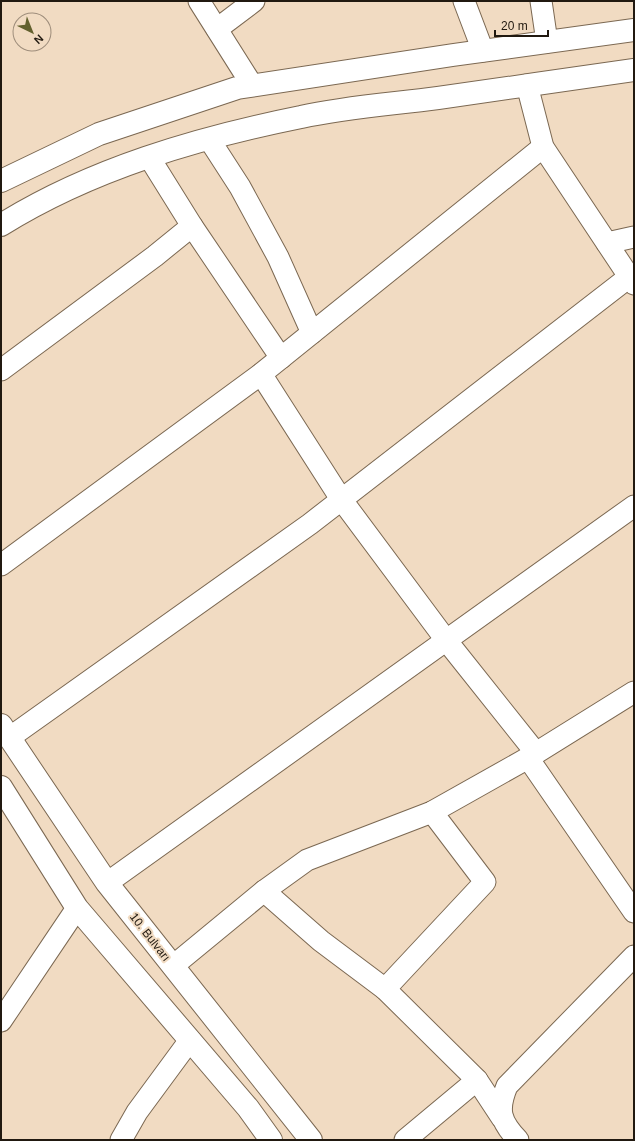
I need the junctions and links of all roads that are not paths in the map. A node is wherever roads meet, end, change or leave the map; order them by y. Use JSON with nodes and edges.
{"nodes":[{"id":1,"x":200,"y":1,"type":"edge"},
{"id":2,"x":254,"y":1,"type":"edge"},
{"id":3,"x":464,"y":1,"type":"edge"},
{"id":4,"x":540,"y":1,"type":"edge"},
{"id":5,"x":217,"y":29,"type":"junction"},
{"id":6,"x":634,"y":30,"type":"edge"},
{"id":7,"x":547,"y":42,"type":"junction"},
{"id":8,"x":483,"y":51,"type":"junction"},
{"id":9,"x":634,"y":70,"type":"edge"},
{"id":10,"x":252,"y":85,"type":"junction"},
{"id":11,"x":527,"y":85,"type":"junction"},
{"id":12,"x":209,"y":139,"type":"junction"},
{"id":13,"x":543,"y":147,"type":"junction"},
{"id":14,"x":149,"y":157,"type":"junction"},
{"id":15,"x":1,"y":181,"type":"edge"},
{"id":16,"x":1,"y":225,"type":"edge"},
{"id":17,"x":192,"y":226,"type":"junction"},
{"id":18,"x":634,"y":236,"type":"edge"},
{"id":19,"x":606,"y":243,"type":"junction"},
{"id":20,"x":632,"y":280,"type":"edge"},
{"id":21,"x":312,"y":333,"type":"junction"},
{"id":22,"x":281,"y":358,"type":"junction"},
{"id":23,"x":1,"y":370,"type":"edge"},
{"id":24,"x":261,"y":374,"type":"junction"},
{"id":25,"x":341,"y":499,"type":"junction"},
{"id":26,"x":634,"y":506,"type":"edge"},
{"id":27,"x":1,"y":565,"type":"edge"},
{"id":28,"x":446,"y":640,"type":"junction"},
{"id":29,"x":634,"y":692,"type":"edge"},
{"id":30,"x":5,"y":731,"type":"edge"},
{"id":31,"x":532,"y":756,"type":"junction"},
{"id":32,"x":1,"y":789,"type":"edge"},
{"id":33,"x":432,"y":812,"type":"junction"},
{"id":34,"x":107,"y":883,"type":"junction"},
{"id":35,"x":264,"y":891,"type":"junction"},
{"id":36,"x":78,"y":908,"type":"junction"},
{"id":37,"x":634,"y":912,"type":"edge"},
{"id":38,"x":634,"y":956,"type":"edge"},
{"id":39,"x":173,"y":966,"type":"junction"},
{"id":40,"x":385,"y":989,"type":"junction"},
{"id":41,"x":1,"y":1021,"type":"edge"},
{"id":42,"x":190,"y":1040,"type":"junction"},
{"id":43,"x":477,"y":1080,"type":"junction"},
{"id":44,"x":502,"y":1118,"type":"junction"},
{"id":45,"x":121,"y":1140,"type":"edge"},
{"id":46,"x":271,"y":1140,"type":"edge"},
{"id":47,"x":310,"y":1140,"type":"edge"},
{"id":48,"x":405,"y":1140,"type":"edge"},
{"id":49,"x":518,"y":1140,"type":"edge"}],
"edges":[{"from":1,"to":5,"type":"street"},
{"from":2,"to":5,"type":"street"},
{"from":3,"to":8,"type":"street"},
{"from":4,"to":7,"type":"street"},
{"from":5,"to":10,"type":"street"},
{"from":6,"to":7,"type":"main road"},
{"from":7,"to":8,"type":"main road"},
{"from":8,"to":10,"type":"main road"},
{"from":9,"to":11,"type":"main road"},
{"from":10,"to":15,"type":"main road"},
{"from":11,"to":12,"type":"main road"},
{"from":11,"to":13,"type":"street"},
{"from":12,"to":14,"type":"main road"},
{"from":12,"to":21,"type":"street"},
{"from":13,"to":19,"type":"street"},
{"from":13,"to":21,"type":"street"},
{"from":14,"to":16,"type":"main road"},
{"from":14,"to":17,"type":"street"},
{"from":17,"to":22,"type":"street"},
{"from":17,"to":23,"type":"street"},
{"from":18,"to":19,"type":"street"},
{"from":19,"to":20,"type":"street"},
{"from":20,"to":25,"type":"street"},
{"from":21,"to":22,"type":"street"},
{"from":22,"to":24,"type":"street"},
{"from":24,"to":25,"type":"street"},
{"from":24,"to":27,"type":"street"},
{"from":25,"to":28,"type":"street"},
{"from":25,"to":30,"type":"street"},
{"from":26,"to":28,"type":"street"},
{"from":28,"to":31,"type":"street"},
{"from":28,"to":34,"type":"street"},
{"from":29,"to":31,"type":"street"},
{"from":30,"to":34,"type":"main road","name":"10. Bulvarı"},
{"from":31,"to":33,"type":"street"},
{"from":31,"to":37,"type":"street"},
{"from":32,"to":36,"type":"main road"},
{"from":33,"to":35,"type":"street"},
{"from":33,"to":40,"type":"street"},
{"from":34,"to":39,"type":"main road","name":"10. Bulvarı"},
{"from":35,"to":39,"type":"street"},
{"from":35,"to":40,"type":"street"},
{"from":36,"to":41,"type":"street"},
{"from":36,"to":42,"type":"main road"},
{"from":38,"to":44,"type":"street"},
{"from":39,"to":47,"type":"main road","name":"10. Bulvarı"},
{"from":40,"to":43,"type":"street"},
{"from":42,"to":45,"type":"street"},
{"from":42,"to":46,"type":"main road"},
{"from":43,"to":44,"type":"street"},
{"from":43,"to":48,"type":"street"},
{"from":44,"to":49,"type":"street"}]}
